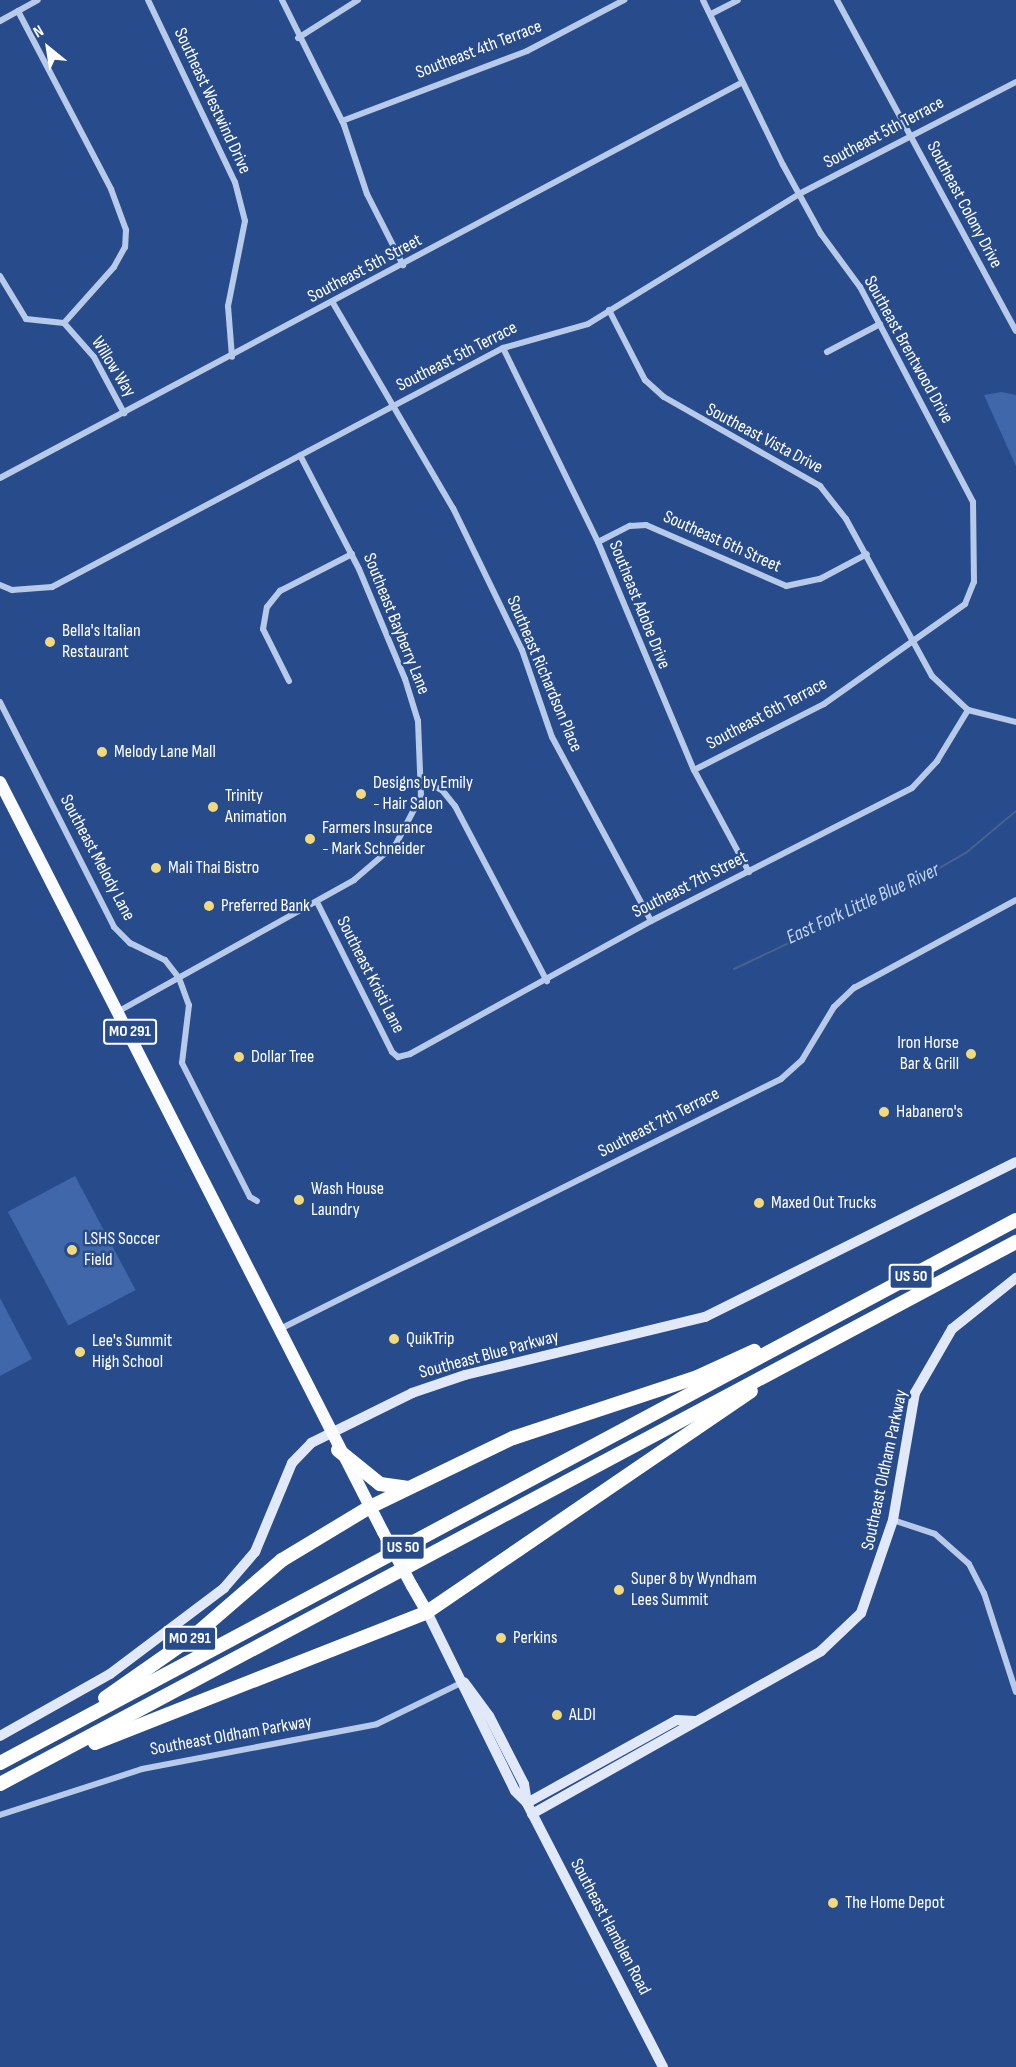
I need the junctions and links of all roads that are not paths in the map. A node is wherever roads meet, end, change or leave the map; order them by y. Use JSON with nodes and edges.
{"nodes":[{"id":1,"x":38,"y":0,"type":"edge"},
{"id":2,"x":148,"y":0,"type":"edge"},
{"id":3,"x":282,"y":0,"type":"edge"},
{"id":4,"x":358,"y":0,"type":"edge"},
{"id":5,"x":624,"y":0,"type":"edge"},
{"id":6,"x":703,"y":0,"type":"edge"},
{"id":7,"x":738,"y":0,"type":"edge"},
{"id":8,"x":837,"y":0,"type":"edge"},
{"id":9,"x":18,"y":11,"type":"junction"},
{"id":10,"x":711,"y":14,"type":"junction"},
{"id":11,"x":0,"y":21,"type":"edge"},
{"id":12,"x":297,"y":38,"type":"junction"},
{"id":13,"x":741,"y":83,"type":"junction"},
{"id":14,"x":1016,"y":83,"type":"edge"},
{"id":15,"x":342,"y":121,"type":"junction"},
{"id":16,"x":911,"y":136,"type":"junction"},
{"id":17,"x":799,"y":194,"type":"junction"},
{"id":18,"x":403,"y":265,"type":"junction"},
{"id":19,"x":0,"y":276,"type":"edge"},
{"id":20,"x":333,"y":303,"type":"junction"},
{"id":21,"x":609,"y":310,"type":"junction"},
{"id":22,"x":64,"y":323,"type":"junction"},
{"id":23,"x":880,"y":324,"type":"junction"},
{"id":24,"x":1015,"y":330,"type":"edge"},
{"id":25,"x":503,"y":348,"type":"junction"},
{"id":26,"x":827,"y":352,"type":"dead end"},
{"id":27,"x":232,"y":357,"type":"junction"},
{"id":28,"x":392,"y":407,"type":"junction"},
{"id":29,"x":124,"y":413,"type":"junction"},
{"id":30,"x":300,"y":455,"type":"junction"},
{"id":31,"x":0,"y":478,"type":"edge"},
{"id":32,"x":598,"y":542,"type":"junction"},
{"id":33,"x":352,"y":554,"type":"junction"},
{"id":34,"x":867,"y":554,"type":"junction"},
{"id":35,"x":0,"y":585,"type":"edge"},
{"id":36,"x":909,"y":639,"type":"junction"},
{"id":37,"x":288,"y":681,"type":"dead end"},
{"id":38,"x":0,"y":702,"type":"edge"},
{"id":39,"x":968,"y":710,"type":"junction"},
{"id":40,"x":1016,"y":722,"type":"edge"},
{"id":41,"x":694,"y":770,"type":"junction"},
{"id":42,"x":422,"y":780,"type":"junction"},
{"id":43,"x":0,"y":782,"type":"edge"},
{"id":44,"x":749,"y":872,"type":"junction"},
{"id":45,"x":1016,"y":900,"type":"edge"},
{"id":46,"x":318,"y":904,"type":"junction"},
{"id":47,"x":651,"y":921,"type":"junction"},
{"id":48,"x":179,"y":978,"type":"junction"},
{"id":49,"x":547,"y":981,"type":"junction"},
{"id":50,"x":119,"y":1011,"type":"junction"},
{"id":51,"x":398,"y":1057,"type":"joint"},
{"id":52,"x":1016,"y":1162,"type":"edge"},
{"id":53,"x":257,"y":1201,"type":"dead end"},
{"id":54,"x":1016,"y":1220,"type":"edge"},
{"id":55,"x":1016,"y":1242,"type":"edge"},
{"id":56,"x":1016,"y":1278,"type":"edge"},
{"id":57,"x":280,"y":1329,"type":"junction"},
{"id":58,"x":844,"y":1332,"type":"junction"},
{"id":59,"x":806,"y":1333,"type":"junction"},
{"id":60,"x":329,"y":1433,"type":"junction"},
{"id":61,"x":338,"y":1450,"type":"junction"},
{"id":62,"x":409,"y":1488,"type":"junction"},
{"id":63,"x":370,"y":1507,"type":"junction"},
{"id":64,"x":893,"y":1520,"type":"junction"},
{"id":65,"x":427,"y":1612,"type":"junction"},
{"id":66,"x":464,"y":1682,"type":"junction"},
{"id":67,"x":1016,"y":1692,"type":"edge"},
{"id":68,"x":694,"y":1721,"type":"junction"},
{"id":69,"x":0,"y":1736,"type":"edge"},
{"id":70,"x":0,"y":1756,"type":"edge"},
{"id":71,"x":0,"y":1763,"type":"edge"},
{"id":72,"x":0,"y":1784,"type":"edge"},
{"id":73,"x":0,"y":1791,"type":"edge"},
{"id":74,"x":527,"y":1803,"type":"junction"},
{"id":75,"x":532,"y":1814,"type":"junction"},
{"id":76,"x":0,"y":1815,"type":"edge"},
{"id":77,"x":663,"y":2067,"type":"edge"}],
"edges":[{"from":1,"to":9,"type":"street"},
{"from":2,"to":27,"type":"street","name":"Southeast Westwind Drive"},
{"from":3,"to":12,"type":"street"},
{"from":4,"to":12,"type":"street"},
{"from":5,"to":15,"type":"street","name":"Southeast 4th Terrace"},
{"from":6,"to":10,"type":"street","name":"Southeast Brentwood Drive"},
{"from":7,"to":10,"type":"street"},
{"from":8,"to":16,"type":"street","name":"Southeast Colony Drive"},
{"from":9,"to":11,"type":"street"},
{"from":9,"to":22,"type":"street"},
{"from":10,"to":13,"type":"street","name":"Southeast Brentwood Drive"},
{"from":12,"to":15,"type":"street"},
{"from":13,"to":17,"type":"street","name":"Southeast Brentwood Drive"},
{"from":13,"to":18,"type":"street","name":"Southeast 5th Street"},
{"from":14,"to":16,"type":"street","name":"Southeast 5th Terrace"},
{"from":15,"to":18,"type":"street"},
{"from":16,"to":17,"type":"street","name":"Southeast 5th Terrace"},
{"from":16,"to":24,"type":"street","name":"Southeast Colony Drive"},
{"from":17,"to":21,"type":"street","name":"Southeast 5th Terrace"},
{"from":17,"to":23,"type":"street","name":"Southeast Brentwood Drive"},
{"from":18,"to":20,"type":"street","name":"Southeast 5th Street"},
{"from":19,"to":22,"type":"street"},
{"from":20,"to":27,"type":"street","name":"Southeast 5th Street"},
{"from":20,"to":28,"type":"street","name":"Southeast Richardson Place"},
{"from":21,"to":25,"type":"street","name":"Southeast 5th Terrace"},
{"from":21,"to":34,"type":"street","name":"Southeast Vista Drive"},
{"from":22,"to":29,"type":"street","name":"Willow Way"},
{"from":23,"to":26,"type":"street"},
{"from":23,"to":36,"type":"street","name":"Southeast Brentwood Drive"},
{"from":25,"to":28,"type":"street","name":"Southeast 5th Terrace"},
{"from":25,"to":32,"type":"street","name":"Southeast Adobe Drive"},
{"from":27,"to":29,"type":"street","name":"Southeast 5th Street"},
{"from":28,"to":30,"type":"street","name":"Southeast 5th Terrace"},
{"from":28,"to":47,"type":"street","name":"Southeast Richardson Place"},
{"from":29,"to":31,"type":"street","name":"Southeast 5th Street"},
{"from":30,"to":33,"type":"street","name":"Southeast Bayberry Lane"},
{"from":30,"to":35,"type":"street","name":"Southeast 5th Terrace"},
{"from":32,"to":34,"type":"street","name":"Southeast 6th Street"},
{"from":32,"to":41,"type":"street","name":"Southeast Adobe Drive"},
{"from":33,"to":37,"type":"street"},
{"from":33,"to":42,"type":"street","name":"Southeast Bayberry Lane"},
{"from":34,"to":36,"type":"street","name":"Southeast Vista Drive"},
{"from":36,"to":39,"type":"street","name":"Southeast Vista Drive"},
{"from":36,"to":41,"type":"street","name":"Southeast 6th Terrace"},
{"from":38,"to":48,"type":"street","name":"Southeast Melody Lane"},
{"from":39,"to":40,"type":"street","name":"Southeast Vista Drive"},
{"from":39,"to":44,"type":"street","name":"Southeast 7th Street"},
{"from":41,"to":44,"type":"street","name":"Southeast Adobe Drive"},
{"from":42,"to":46,"type":"street","name":"Southeast Bayberry Lane"},
{"from":42,"to":49,"type":"street"},
{"from":43,"to":50,"type":"main road","number":"MO 291"},
{"from":44,"to":47,"type":"street","name":"Southeast 7th Street"},
{"from":45,"to":57,"type":"street","name":"Southeast 7th Terrace"},
{"from":46,"to":48,"type":"street","name":"Southeast Bayberry Lane"},
{"from":46,"to":51,"type":"street","name":"Southeast Kristi Lane"},
{"from":47,"to":49,"type":"street","name":"Southeast 7th Street"},
{"from":48,"to":50,"type":"street","name":"Southeast Bayberry Lane"},
{"from":48,"to":53,"type":"street","name":"Southeast Melody Lane"},
{"from":49,"to":51,"type":"street","name":"Southeast 7th Street"},
{"from":50,"to":57,"type":"main road","number":"MO 291"},
{"from":52,"to":60,"type":"street","name":"Southeast Blue Parkway"},
{"from":54,"to":59,"type":"highway","number":"US 50"},
{"from":55,"to":58,"type":"highway","number":"US 50"},
{"from":56,"to":64,"type":"street","name":"Southeast Oldham Parkway"},
{"from":57,"to":60,"type":"main road","number":"MO 291"},
{"from":58,"to":65,"type":"highway"},
{"from":58,"to":72,"type":"highway","number":"US 50"},
{"from":59,"to":62,"type":"highway"},
{"from":59,"to":71,"type":"highway","number":"US 50"},
{"from":60,"to":61,"type":"main road","number":"MO 291"},
{"from":60,"to":69,"type":"street","name":"Southeast Blue Parkway"},
{"from":61,"to":62,"type":"highway"},
{"from":61,"to":63,"type":"main road","number":"MO 291"},
{"from":62,"to":63,"type":"highway"},
{"from":63,"to":65,"type":"main road","bridge":true},
{"from":63,"to":70,"type":"highway","number":"MO 291"},
{"from":64,"to":67,"type":"street"},
{"from":64,"to":68,"type":"street","name":"Southeast Oldham Parkway"},
{"from":65,"to":66,"type":"street","name":"Southeast Hamblen Road"},
{"from":65,"to":73,"type":"highway"},
{"from":66,"to":74,"type":"street","name":"Southeast Hamblen Road"},
{"from":66,"to":76,"type":"street","name":"Southeast Oldham Parkway"},
{"from":68,"to":74,"type":"street","name":"Southeast Oldham Parkway"},
{"from":68,"to":75,"type":"street","name":"Southeast Oldham Parkway"},
{"from":74,"to":75,"type":"street","name":"Southeast Hamblen Road"},
{"from":75,"to":77,"type":"street","name":"Southeast Hamblen Road"}]}
